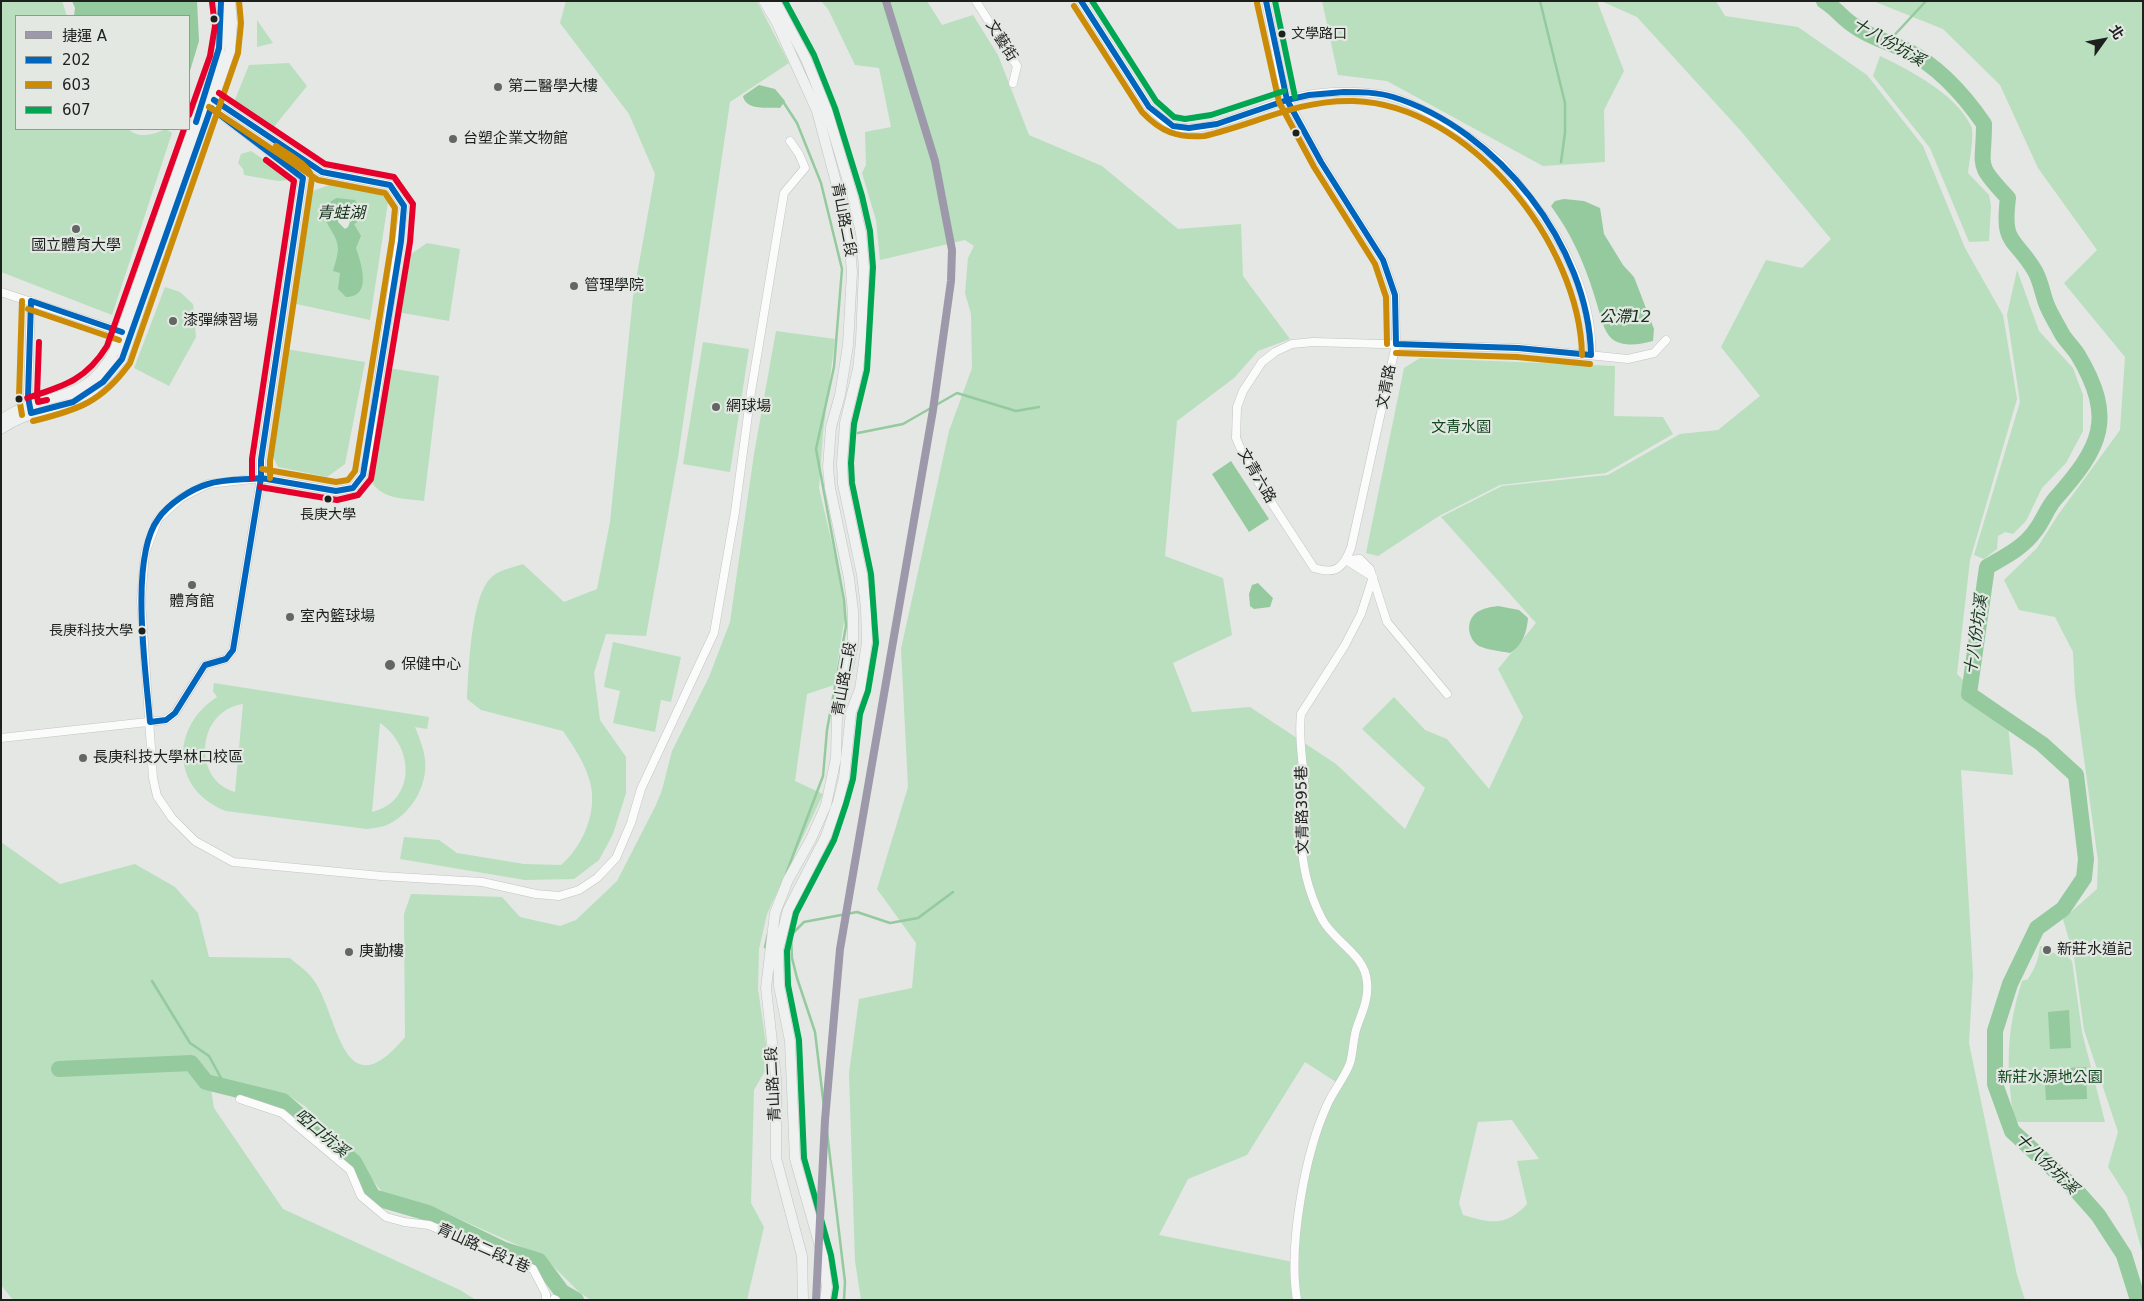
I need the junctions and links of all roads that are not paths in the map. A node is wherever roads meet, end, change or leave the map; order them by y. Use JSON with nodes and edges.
{"nodes":[{"id":1,"x":221,"y":1,"type":"edge"},
{"id":2,"x":230,"y":1,"type":"edge"},
{"id":3,"x":764,"y":1,"type":"edge"},
{"id":4,"x":776,"y":1,"type":"edge"},
{"id":5,"x":976,"y":1,"type":"edge"},
{"id":6,"x":1081,"y":1,"type":"edge"},
{"id":7,"x":1266,"y":1,"type":"edge"},
{"id":8,"x":1013,"y":83,"type":"dead end"},
{"id":9,"x":1288,"y":99,"type":"junction"},
{"id":10,"x":209,"y":103,"type":"junction"},
{"id":11,"x":790,"y":141,"type":"dead end"},
{"id":12,"x":1,"y":292,"type":"edge"},
{"id":13,"x":31,"y":300,"type":"junction"},
{"id":14,"x":126,"y":333,"type":"junction"},
{"id":15,"x":1666,"y":340,"type":"dead end"},
{"id":16,"x":1396,"y":344,"type":"junction"},
{"id":17,"x":1591,"y":355,"type":"junction"},
{"id":18,"x":30,"y":410,"type":"junction"},
{"id":19,"x":1,"y":420,"type":"edge"},
{"id":20,"x":1,"y":429,"type":"edge"},
{"id":21,"x":262,"y":478,"type":"junction"},
{"id":22,"x":1346,"y":560,"type":"junction"},
{"id":23,"x":1373,"y":577,"type":"junction"},
{"id":24,"x":1447,"y":694,"type":"dead end"},
{"id":25,"x":150,"y":722,"type":"junction"},
{"id":26,"x":1,"y":738,"type":"edge"},
{"id":27,"x":240,"y":1100,"type":"dead end"},
{"id":28,"x":552,"y":1299,"type":"edge"},
{"id":29,"x":803,"y":1300,"type":"edge"},
{"id":30,"x":825,"y":1300,"type":"edge"},
{"id":31,"x":1297,"y":1300,"type":"edge"}],
"edges":[{"from":1,"to":10,"type":"street"},
{"from":2,"to":10,"type":"street"},
{"from":3,"to":29,"type":"street","name":"青山路二段"},
{"from":4,"to":30,"type":"street","name":"青山路二段"},
{"from":5,"to":8,"type":"street","name":"文藝街"},
{"from":6,"to":9,"type":"street"},
{"from":7,"to":9,"type":"street","name":"文青路"},
{"from":9,"to":16,"type":"street","name":"文青路"},
{"from":9,"to":17,"type":"street"},
{"from":10,"to":14,"type":"street"},
{"from":10,"to":21,"type":"street"},
{"from":10,"to":21,"type":"street"},
{"from":11,"to":25,"type":"street"},
{"from":12,"to":13,"type":"street"},
{"from":13,"to":14,"type":"street"},
{"from":13,"to":18,"type":"street"},
{"from":14,"to":18,"type":"street"},
{"from":15,"to":17,"type":"street"},
{"from":16,"to":17,"type":"street"},
{"from":16,"to":22,"type":"street","name":"文青路"},
{"from":16,"to":22,"type":"street","name":"文青六路"},
{"from":18,"to":19,"type":"street"},
{"from":18,"to":20,"type":"street"},
{"from":21,"to":25,"type":"street"},
{"from":21,"to":25,"type":"street"},
{"from":22,"to":23,"type":"street"},
{"from":23,"to":24,"type":"street"},
{"from":23,"to":31,"type":"street","name":"文青路395巷"},
{"from":25,"to":26,"type":"street"},
{"from":27,"to":28,"type":"street","name":"青山路二段1巷"}]}
